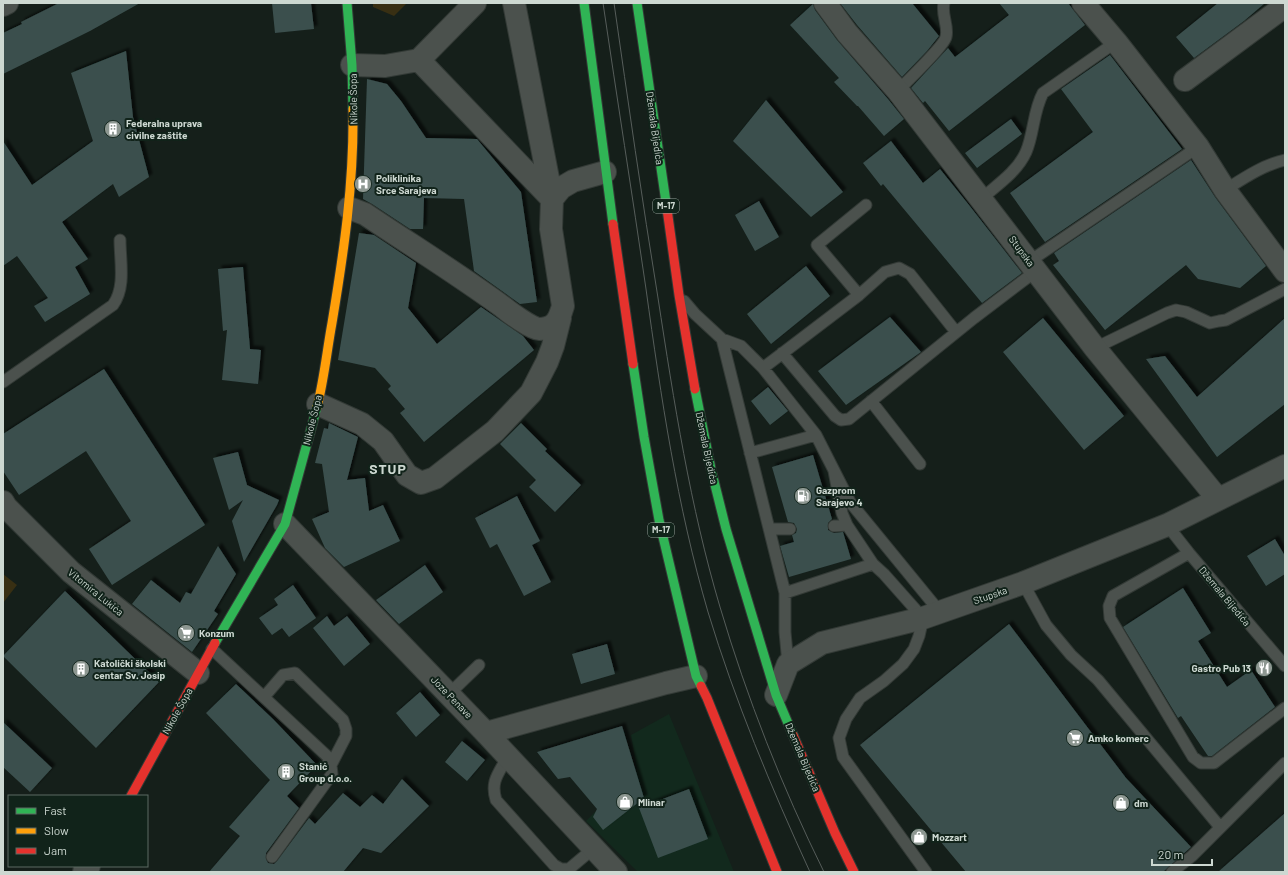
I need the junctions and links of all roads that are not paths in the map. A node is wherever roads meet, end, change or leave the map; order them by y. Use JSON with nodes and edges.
{"nodes":[{"id":1,"x":7,"y":3,"type":"edge"},
{"id":2,"x":346,"y":3,"type":"edge"},
{"id":3,"x":475,"y":3,"type":"edge"},
{"id":4,"x":514,"y":3,"type":"edge"},
{"id":5,"x":637,"y":3,"type":"edge"},
{"id":6,"x":825,"y":3,"type":"edge"},
{"id":7,"x":944,"y":3,"type":"edge"},
{"id":8,"x":1083,"y":3,"type":"edge"},
{"id":9,"x":3,"y":5,"type":"edge"},
{"id":10,"x":584,"y":5,"type":"edge"},
{"id":11,"x":1285,"y":6,"type":"edge"},
{"id":12,"x":1116,"y":42,"type":"junction"},
{"id":13,"x":419,"y":60,"type":"junction"},
{"id":14,"x":352,"y":65,"type":"junction"},
{"id":15,"x":1185,"y":80,"type":"dead end"},
{"id":16,"x":898,"y":91,"type":"junction"},
{"id":17,"x":1198,"y":147,"type":"junction"},
{"id":18,"x":1285,"y":160,"type":"edge"},
{"id":19,"x":605,"y":172,"type":"junction"},
{"id":20,"x":1225,"y":190,"type":"junction"},
{"id":21,"x":981,"y":198,"type":"junction"},
{"id":22,"x":552,"y":199,"type":"junction"},
{"id":23,"x":866,"y":205,"type":"dead end"},
{"id":24,"x":349,"y":208,"type":"junction"},
{"id":25,"x":120,"y":240,"type":"dead end"},
{"id":26,"x":1033,"y":266,"type":"junction"},
{"id":27,"x":1285,"y":271,"type":"edge"},
{"id":28,"x":1285,"y":289,"type":"edge"},
{"id":29,"x":679,"y":295,"type":"junction"},
{"id":30,"x":859,"y":295,"type":"junction"},
{"id":31,"x":560,"y":318,"type":"junction"},
{"id":32,"x":956,"y":332,"type":"junction"},
{"id":33,"x":722,"y":339,"type":"junction"},
{"id":34,"x":1095,"y":348,"type":"junction"},
{"id":35,"x":782,"y":353,"type":"junction"},
{"id":36,"x":763,"y":368,"type":"junction"},
{"id":37,"x":3,"y":382,"type":"edge"},
{"id":38,"x":871,"y":401,"type":"junction"},
{"id":39,"x":318,"y":404,"type":"junction"},
{"id":40,"x":816,"y":435,"type":"junction"},
{"id":41,"x":750,"y":452,"type":"junction"},
{"id":42,"x":920,"y":464,"type":"dead end"},
{"id":43,"x":1285,"y":466,"type":"edge"},
{"id":44,"x":834,"y":471,"type":"junction"},
{"id":45,"x":1218,"y":499,"type":"junction"},
{"id":46,"x":4,"y":507,"type":"edge"},
{"id":47,"x":285,"y":524,"type":"junction"},
{"id":48,"x":1167,"y":525,"type":"junction"},
{"id":49,"x":834,"y":526,"type":"dead end"},
{"id":50,"x":847,"y":526,"type":"junction"},
{"id":51,"x":769,"y":529,"type":"junction"},
{"id":52,"x":790,"y":529,"type":"dead end"},
{"id":53,"x":1189,"y":553,"type":"junction"},
{"id":54,"x":873,"y":564,"type":"junction"},
{"id":55,"x":1022,"y":583,"type":"junction"},
{"id":56,"x":785,"y":593,"type":"junction"},
{"id":57,"x":931,"y":615,"type":"junction"},
{"id":58,"x":212,"y":649,"type":"junction"},
{"id":59,"x":788,"y":664,"type":"junction"},
{"id":60,"x":479,"y":665,"type":"dead end"},
{"id":61,"x":1285,"y":666,"type":"edge"},
{"id":62,"x":198,"y":673,"type":"junction"},
{"id":63,"x":696,"y":676,"type":"junction"},
{"id":64,"x":449,"y":694,"type":"junction"},
{"id":65,"x":776,"y":695,"type":"junction"},
{"id":66,"x":264,"y":698,"type":"junction"},
{"id":67,"x":1285,"y":708,"type":"edge"},
{"id":68,"x":486,"y":733,"type":"junction"},
{"id":69,"x":508,"y":756,"type":"junction"},
{"id":70,"x":1285,"y":763,"type":"edge"},
{"id":71,"x":331,"y":765,"type":"junction"},
{"id":72,"x":132,"y":795,"type":"edge"},
{"id":73,"x":1220,"y":827,"type":"junction"},
{"id":74,"x":594,"y":848,"type":"junction"},
{"id":75,"x":272,"y":857,"type":"dead end"},
{"id":76,"x":616,"y":872,"type":"edge"},
{"id":77,"x":777,"y":872,"type":"edge"},
{"id":78,"x":854,"y":872,"type":"edge"},
{"id":79,"x":926,"y":872,"type":"edge"},
{"id":80,"x":1172,"y":872,"type":"edge"}],
"edges":[{"from":1,"to":9,"type":"street"},
{"from":2,"to":14,"type":"main road","name":"Nikole Šopa"},
{"from":3,"to":13,"type":"street"},
{"from":4,"to":22,"type":"street"},
{"from":5,"to":29,"type":"main road","name":"Džemala Bijedića","number":"M-17"},
{"from":6,"to":16,"type":"street","name":"Stupska"},
{"from":7,"to":16,"type":"lane"},
{"from":8,"to":12,"type":"street"},
{"from":10,"to":19,"type":"main road","number":"M-17"},
{"from":11,"to":15,"type":"street"},
{"from":12,"to":17,"type":"street"},
{"from":12,"to":21,"type":"lane"},
{"from":13,"to":14,"type":"street"},
{"from":13,"to":22,"type":"street"},
{"from":14,"to":24,"type":"main road","name":"Nikole Šopa"},
{"from":16,"to":21,"type":"street","name":"Stupska"},
{"from":17,"to":20,"type":"street"},
{"from":17,"to":26,"type":"lane"},
{"from":18,"to":20,"type":"lane"},
{"from":19,"to":22,"type":"street"},
{"from":19,"to":63,"type":"main road","number":"M-17"},
{"from":20,"to":27,"type":"street"},
{"from":21,"to":26,"type":"street","name":"Stupska"},
{"from":22,"to":31,"type":"street"},
{"from":23,"to":30,"type":"lane"},
{"from":24,"to":31,"type":"street"},
{"from":24,"to":39,"type":"main road","name":"Nikole Šopa"},
{"from":25,"to":37,"type":"lane"},
{"from":26,"to":32,"type":"lane"},
{"from":26,"to":34,"type":"street","name":"Stupska"},
{"from":28,"to":34,"type":"lane"},
{"from":29,"to":33,"type":"lane"},
{"from":29,"to":65,"type":"main road","name":"Džemala Bijedića","number":"M-17"},
{"from":30,"to":32,"type":"lane"},
{"from":30,"to":35,"type":"lane"},
{"from":31,"to":39,"type":"street"},
{"from":32,"to":38,"type":"lane"},
{"from":33,"to":36,"type":"lane"},
{"from":33,"to":41,"type":"lane"},
{"from":34,"to":45,"type":"street","name":"Stupska"},
{"from":35,"to":36,"type":"lane"},
{"from":35,"to":38,"type":"lane"},
{"from":36,"to":40,"type":"lane"},
{"from":38,"to":42,"type":"lane"},
{"from":39,"to":47,"type":"main road","name":"Nikole Šopa"},
{"from":40,"to":41,"type":"lane"},
{"from":40,"to":44,"type":"lane"},
{"from":41,"to":51,"type":"lane"},
{"from":43,"to":45,"type":"street","name":"Stupska"},
{"from":44,"to":50,"type":"lane"},
{"from":44,"to":57,"type":"lane"},
{"from":45,"to":48,"type":"street","name":"Stupska"},
{"from":46,"to":62,"type":"street","name":"Vitomira Lukića"},
{"from":47,"to":58,"type":"main road","name":"Nikole Šopa"},
{"from":47,"to":64,"type":"street","name":"Joze Penave"},
{"from":48,"to":53,"type":"lane","name":"Džemala Bijedića"},
{"from":48,"to":55,"type":"street","name":"Stupska"},
{"from":49,"to":50,"type":"lane"},
{"from":50,"to":54,"type":"lane"},
{"from":51,"to":52,"type":"lane"},
{"from":51,"to":56,"type":"lane"},
{"from":53,"to":61,"type":"lane","name":"Džemala Bijedića"},
{"from":53,"to":67,"type":"lane"},
{"from":54,"to":56,"type":"lane"},
{"from":54,"to":57,"type":"lane"},
{"from":55,"to":57,"type":"street","name":"Stupska"},
{"from":55,"to":73,"type":"lane"},
{"from":56,"to":59,"type":"lane"},
{"from":57,"to":59,"type":"street","name":"Stupska"},
{"from":57,"to":79,"type":"lane"},
{"from":58,"to":62,"type":"main road","name":"Nikole Šopa"},
{"from":58,"to":66,"type":"lane"},
{"from":59,"to":65,"type":"street"},
{"from":60,"to":64,"type":"lane"},
{"from":62,"to":72,"type":"main road","name":"Nikole Šopa"},
{"from":63,"to":68,"type":"street"},
{"from":63,"to":77,"type":"main road","number":"M-17"},
{"from":64,"to":68,"type":"street","name":"Joze Penave"},
{"from":65,"to":78,"type":"main road","name":"Džemala Bijedića","number":"M-17"},
{"from":66,"to":71,"type":"lane"},
{"from":66,"to":71,"type":"lane"},
{"from":68,"to":69,"type":"street","name":"Joze Penave"},
{"from":69,"to":74,"type":"street","name":"Joze Penave"},
{"from":69,"to":74,"type":"lane"},
{"from":70,"to":73,"type":"lane"},
{"from":71,"to":75,"type":"lane"},
{"from":73,"to":80,"type":"lane"},
{"from":74,"to":76,"type":"street","name":"Joze Penave"}]}
